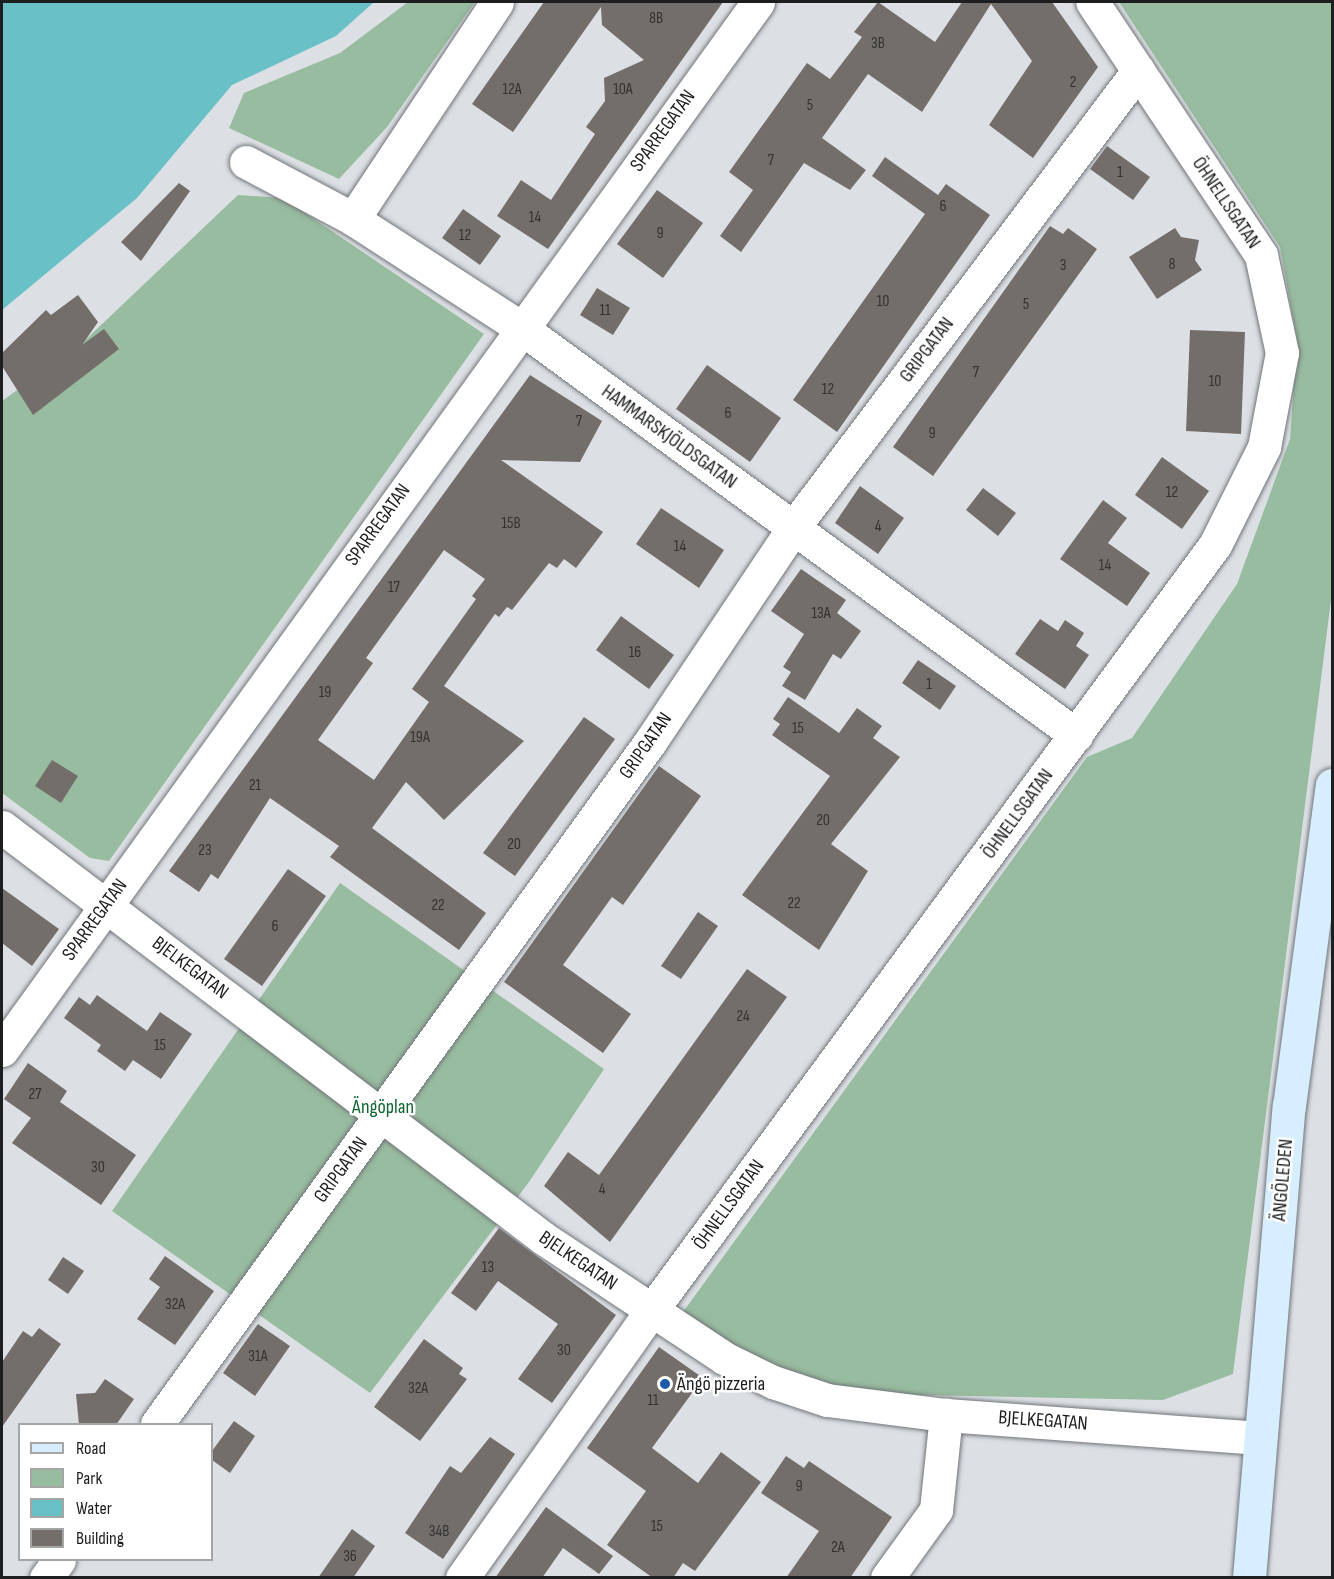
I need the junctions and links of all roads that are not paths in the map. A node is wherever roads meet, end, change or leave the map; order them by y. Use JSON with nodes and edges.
{"nodes":[{"id":1,"x":497,"y":2,"type":"edge"},
{"id":2,"x":758,"y":2,"type":"edge"},
{"id":3,"x":1092,"y":2,"type":"edge"},
{"id":4,"x":1138,"y":71,"type":"junction"},
{"id":5,"x":246,"y":162,"type":"dead end"},
{"id":6,"x":353,"y":219,"type":"junction"},
{"id":7,"x":520,"y":327,"type":"junction"},
{"id":8,"x":793,"y":528,"type":"junction"},
{"id":9,"x":1076,"y":735,"type":"junction"},
{"id":10,"x":1332,"y":785,"type":"edge"},
{"id":11,"x":2,"y":827,"type":"edge"},
{"id":12,"x":106,"y":904,"type":"junction"},
{"id":13,"x":2,"y":1050,"type":"edge"},
{"id":14,"x":381,"y":1114,"type":"junction"},
{"id":15,"x":651,"y":1311,"type":"junction"},
{"id":16,"x":946,"y":1415,"type":"junction"},
{"id":17,"x":158,"y":1423,"type":"edge"},
{"id":18,"x":1260,"y":1438,"type":"junction"},
{"id":19,"x":58,"y":1561,"type":"edge"},
{"id":20,"x":46,"y":1578,"type":"edge"},
{"id":21,"x":462,"y":1578,"type":"edge"},
{"id":22,"x":887,"y":1578,"type":"edge"},
{"id":23,"x":1249,"y":1578,"type":"edge"}],
"edges":[{"from":1,"to":6,"type":"street"},
{"from":2,"to":7,"type":"street","name":"SPARREGATAN"},
{"from":3,"to":4,"type":"street","name":"ÖHNELLSGATAN"},
{"from":4,"to":8,"type":"street","name":"GRIPGATAN"},
{"from":4,"to":9,"type":"street","name":"ÖHNELLSGATAN"},
{"from":5,"to":6,"type":"street","name":"HAMMARSKJÖLDSGATAN"},
{"from":6,"to":7,"type":"street","name":"HAMMARSKJÖLDSGATAN"},
{"from":7,"to":8,"type":"street","name":"HAMMARSKJÖLDSGATAN"},
{"from":7,"to":12,"type":"street","name":"SPARREGATAN"},
{"from":8,"to":9,"type":"street","name":"HAMMARSKJÖLDSGATAN"},
{"from":8,"to":14,"type":"street","name":"GRIPGATAN"},
{"from":9,"to":15,"type":"street","name":"ÖHNELLSGATAN"},
{"from":10,"to":18,"type":"main road","name":"ÄNGÖLEDEN"},
{"from":11,"to":12,"type":"street","name":"BJELKEGATAN"},
{"from":12,"to":13,"type":"street","name":"SPARREGATAN"},
{"from":12,"to":14,"type":"street","name":"BJELKEGATAN"},
{"from":14,"to":15,"type":"street","name":"BJELKEGATAN"},
{"from":14,"to":17,"type":"street","name":"GRIPGATAN"},
{"from":15,"to":16,"type":"street","name":"BJELKEGATAN"},
{"from":15,"to":21,"type":"street","name":"ÖHNELLSGATAN"},
{"from":16,"to":18,"type":"street","name":"BJELKEGATAN"},
{"from":16,"to":22,"type":"street"},
{"from":18,"to":23,"type":"main road","name":"ÄNGÖLEDEN"},
{"from":19,"to":20,"type":"street"}]}
